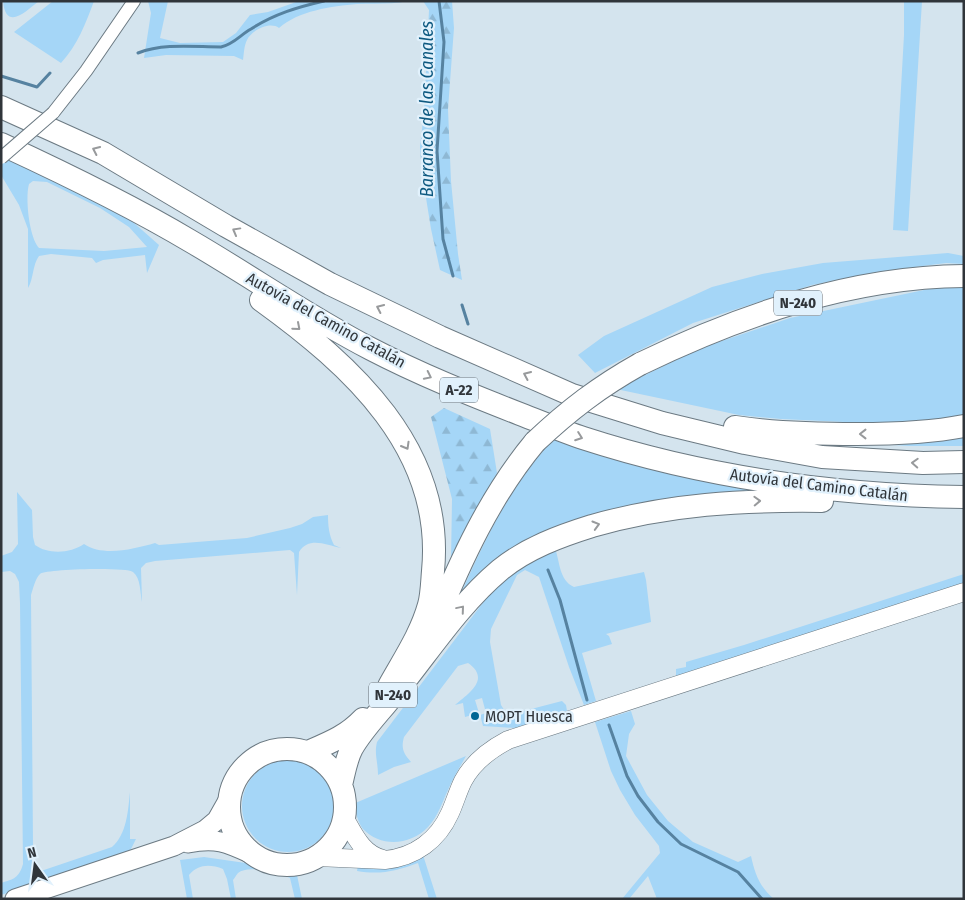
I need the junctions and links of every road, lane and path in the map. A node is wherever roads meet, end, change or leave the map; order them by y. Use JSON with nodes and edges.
{"nodes":[{"id":1,"x":134,"y":1,"type":"edge"},
{"id":2,"x":1,"y":107,"type":"edge"},
{"id":3,"x":1,"y":144,"type":"edge"},
{"id":4,"x":1,"y":148,"type":"edge"},
{"id":5,"x":1,"y":158,"type":"edge"},
{"id":6,"x":964,"y":276,"type":"edge"},
{"id":7,"x":572,"y":395,"type":"junction"},
{"id":8,"x":964,"y":426,"type":"edge"},
{"id":9,"x":964,"y":462,"type":"edge"},
{"id":10,"x":964,"y":498,"type":"edge"},
{"id":11,"x":964,"y":592,"type":"edge"},
{"id":12,"x":394,"y":688,"type":"junction"},
{"id":13,"x":345,"y":744,"type":"junction"},
{"id":14,"x":308,"y":752,"type":"junction"},
{"id":15,"x":341,"y":785,"type":"junction"},
{"id":16,"x":230,"y":797,"type":"junction"},
{"id":17,"x":344,"y":817,"type":"junction"},
{"id":18,"x":174,"y":846,"type":"junction"},
{"id":19,"x":254,"y":855,"type":"junction"},
{"id":20,"x":317,"y":857,"type":"junction"},
{"id":21,"x":386,"y":860,"type":"junction"},
{"id":22,"x":15,"y":899,"type":"edge"}],
"edges":[{"from":1,"to":5,"type":"street","bridge":true},
{"from":7,"to":2,"type":"highway","name":"Autovía del Camino Catalán","number":"A-22","one_way":true},
{"from":3,"to":10,"type":"highway","name":"Autovía del Camino Catalán","number":"A-22","one_way":true},
{"from":4,"to":12,"type":"highway","one_way":true},
{"from":6,"to":12,"type":"highway","number":"N-240","bridge":true},
{"from":8,"to":7,"type":"highway","one_way":true},
{"from":9,"to":7,"type":"highway","name":"Autovía del Camino Catalán","number":"A-22","one_way":true},
{"from":12,"to":10,"type":"highway","one_way":true},
{"from":11,"to":21,"type":"street"},
{"from":12,"to":13,"type":"highway","number":"N-240"},
{"from":13,"to":14,"type":"highway"},
{"from":13,"to":15,"type":"highway"},
{"from":14,"to":15,"type":"highway"},
{"from":14,"to":16,"type":"highway"},
{"from":15,"to":17,"type":"highway"},
{"from":16,"to":18,"type":"main road"},
{"from":16,"to":19,"type":"highway"},
{"from":17,"to":20,"type":"highway"},
{"from":17,"to":21,"type":"street"},
{"from":18,"to":19,"type":"main road"},
{"from":18,"to":22,"type":"main road"},
{"from":19,"to":20,"type":"highway"},
{"from":20,"to":21,"type":"street"}]}
